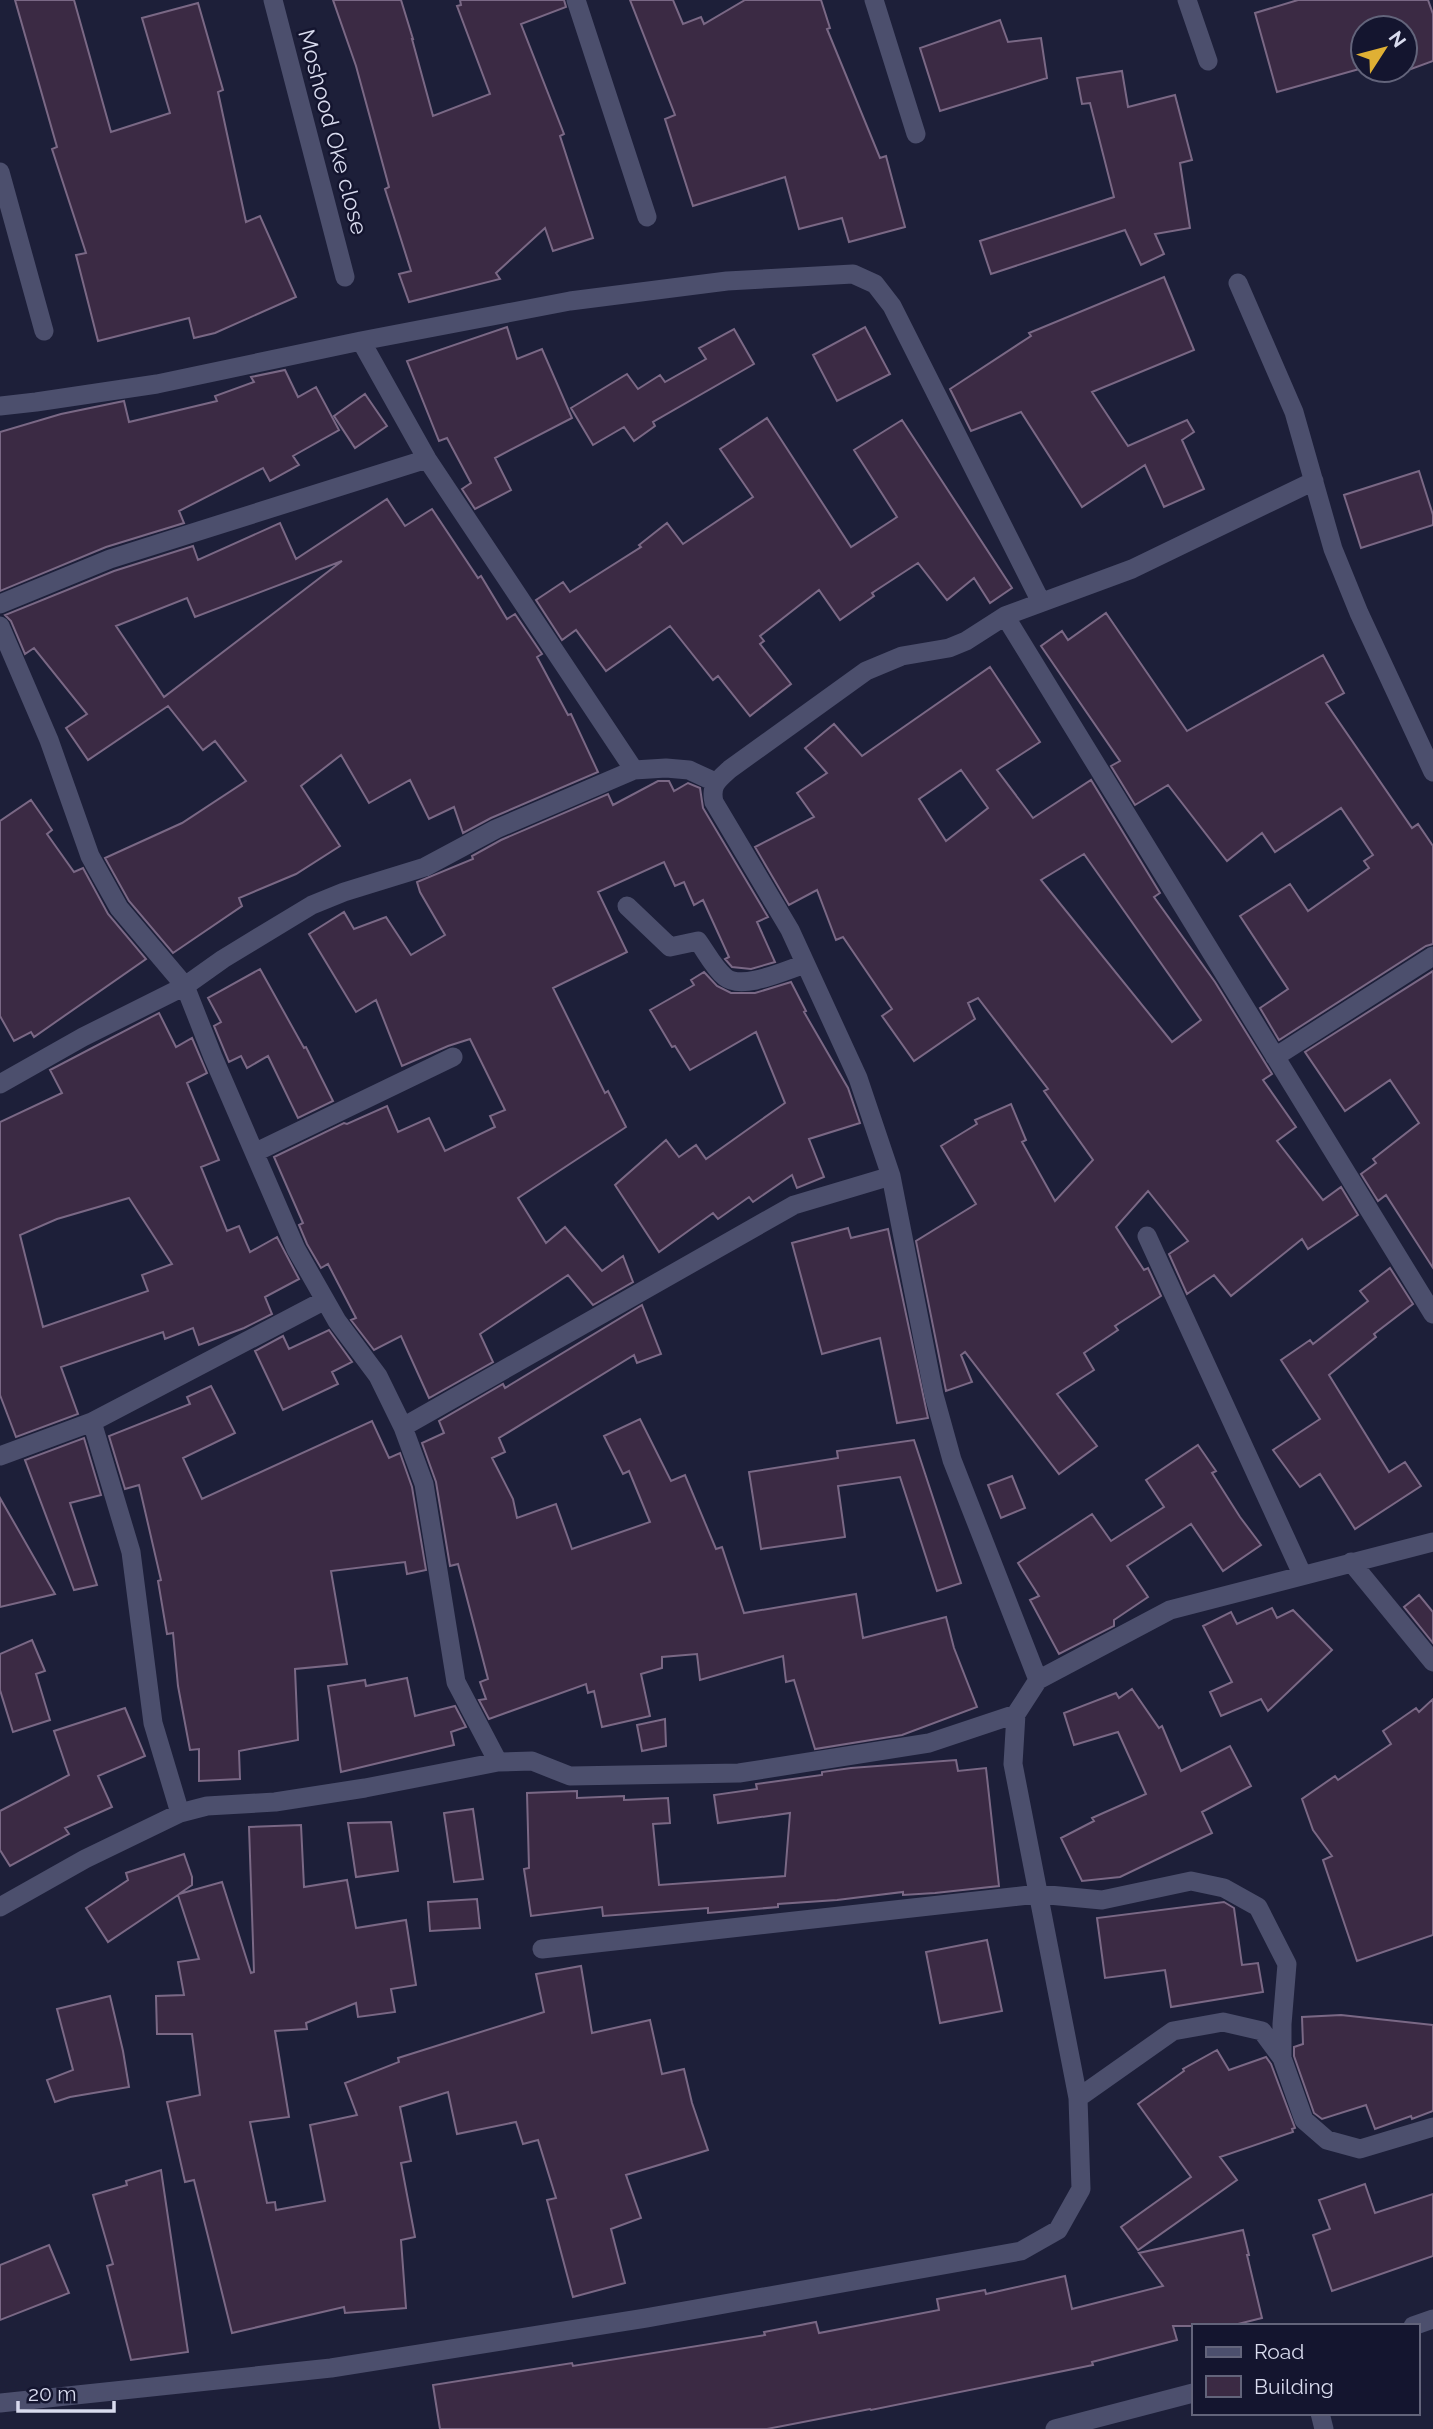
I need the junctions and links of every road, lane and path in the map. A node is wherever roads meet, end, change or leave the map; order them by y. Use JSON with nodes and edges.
{"nodes":[{"id":1,"x":273,"y":0,"type":"edge"},
{"id":2,"x":576,"y":0,"type":"edge"},
{"id":3,"x":874,"y":0,"type":"edge"},
{"id":4,"x":1187,"y":0,"type":"edge"},
{"id":5,"x":1208,"y":61,"type":"dead end"},
{"id":6,"x":916,"y":134,"type":"dead end"},
{"id":7,"x":0,"y":172,"type":"edge"},
{"id":8,"x":648,"y":217,"type":"dead end"},
{"id":9,"x":345,"y":276,"type":"dead end"},
{"id":10,"x":1238,"y":283,"type":"dead end"},
{"id":11,"x":44,"y":331,"type":"dead end"},
{"id":12,"x":361,"y":341,"type":"junction"},
{"id":13,"x":0,"y":405,"type":"edge"},
{"id":14,"x":427,"y":459,"type":"junction"},
{"id":15,"x":1314,"y":481,"type":"junction"},
{"id":16,"x":1041,"y":602,"type":"junction"},
{"id":17,"x":0,"y":604,"type":"edge"},
{"id":18,"x":1005,"y":616,"type":"junction"},
{"id":19,"x":0,"y":626,"type":"edge"},
{"id":20,"x":634,"y":770,"type":"junction"},
{"id":21,"x":1433,"y":772,"type":"edge"},
{"id":22,"x":715,"y":782,"type":"junction"},
{"id":23,"x":627,"y":906,"type":"dead end"},
{"id":24,"x":1433,"y":956,"type":"edge"},
{"id":25,"x":805,"y":964,"type":"junction"},
{"id":26,"x":185,"y":986,"type":"junction"},
{"id":27,"x":453,"y":1057,"type":"dead end"},
{"id":28,"x":1275,"y":1057,"type":"junction"},
{"id":29,"x":0,"y":1084,"type":"edge"},
{"id":30,"x":256,"y":1152,"type":"junction"},
{"id":31,"x":891,"y":1176,"type":"junction"},
{"id":32,"x":1147,"y":1236,"type":"dead end"},
{"id":33,"x":326,"y":1300,"type":"junction"},
{"id":34,"x":1433,"y":1314,"type":"edge"},
{"id":35,"x":92,"y":1422,"type":"junction"},
{"id":36,"x":403,"y":1427,"type":"junction"},
{"id":37,"x":0,"y":1456,"type":"edge"},
{"id":38,"x":1433,"y":1542,"type":"edge"},
{"id":39,"x":1351,"y":1562,"type":"junction"},
{"id":40,"x":1302,"y":1574,"type":"junction"},
{"id":41,"x":1433,"y":1662,"type":"edge"},
{"id":42,"x":1038,"y":1680,"type":"junction"},
{"id":43,"x":1016,"y":1714,"type":"junction"},
{"id":44,"x":498,"y":1762,"type":"junction"},
{"id":45,"x":180,"y":1814,"type":"junction"},
{"id":46,"x":1038,"y":1894,"type":"junction"},
{"id":47,"x":0,"y":1907,"type":"edge"},
{"id":48,"x":542,"y":1949,"type":"dead end"},
{"id":49,"x":1282,"y":2058,"type":"junction"},
{"id":50,"x":1078,"y":2098,"type":"junction"},
{"id":51,"x":1433,"y":2127,"type":"edge"},
{"id":52,"x":1192,"y":2393,"type":"edge"},
{"id":53,"x":0,"y":2403,"type":"edge"},
{"id":54,"x":1055,"y":2429,"type":"edge"}],
"edges":[{"from":1,"to":9,"type":"street","name":"Moshood Oke close"},
{"from":2,"to":8,"type":"street"},
{"from":3,"to":6,"type":"street"},
{"from":4,"to":5,"type":"street"},
{"from":7,"to":11,"type":"street"},
{"from":10,"to":15,"type":"street"},
{"from":12,"to":13,"type":"street"},
{"from":12,"to":14,"type":"street"},
{"from":12,"to":16,"type":"street"},
{"from":14,"to":17,"type":"street"},
{"from":14,"to":20,"type":"street"},
{"from":15,"to":16,"type":"street"},
{"from":15,"to":21,"type":"street"},
{"from":16,"to":18,"type":"street"},
{"from":18,"to":22,"type":"street"},
{"from":18,"to":28,"type":"street"},
{"from":19,"to":26,"type":"street"},
{"from":20,"to":22,"type":"street"},
{"from":20,"to":26,"type":"street"},
{"from":22,"to":25,"type":"street"},
{"from":23,"to":25,"type":"street"},
{"from":24,"to":28,"type":"street"},
{"from":25,"to":31,"type":"street"},
{"from":26,"to":29,"type":"street"},
{"from":26,"to":30,"type":"street"},
{"from":27,"to":30,"type":"street"},
{"from":28,"to":34,"type":"street"},
{"from":30,"to":33,"type":"street"},
{"from":31,"to":36,"type":"street"},
{"from":31,"to":42,"type":"street"},
{"from":32,"to":40,"type":"street"},
{"from":33,"to":35,"type":"street"},
{"from":33,"to":36,"type":"street"},
{"from":35,"to":37,"type":"street"},
{"from":35,"to":45,"type":"street"},
{"from":36,"to":44,"type":"street"},
{"from":38,"to":39,"type":"street"},
{"from":39,"to":40,"type":"street"},
{"from":39,"to":41,"type":"street"},
{"from":40,"to":42,"type":"street"},
{"from":42,"to":43,"type":"street"},
{"from":43,"to":44,"type":"street"},
{"from":43,"to":46,"type":"street"},
{"from":44,"to":45,"type":"street"},
{"from":45,"to":47,"type":"street"},
{"from":46,"to":48,"type":"street"},
{"from":46,"to":49,"type":"street"},
{"from":46,"to":50,"type":"street"},
{"from":49,"to":50,"type":"street"},
{"from":49,"to":51,"type":"street"},
{"from":50,"to":53,"type":"street"},
{"from":52,"to":54,"type":"street"}]}
